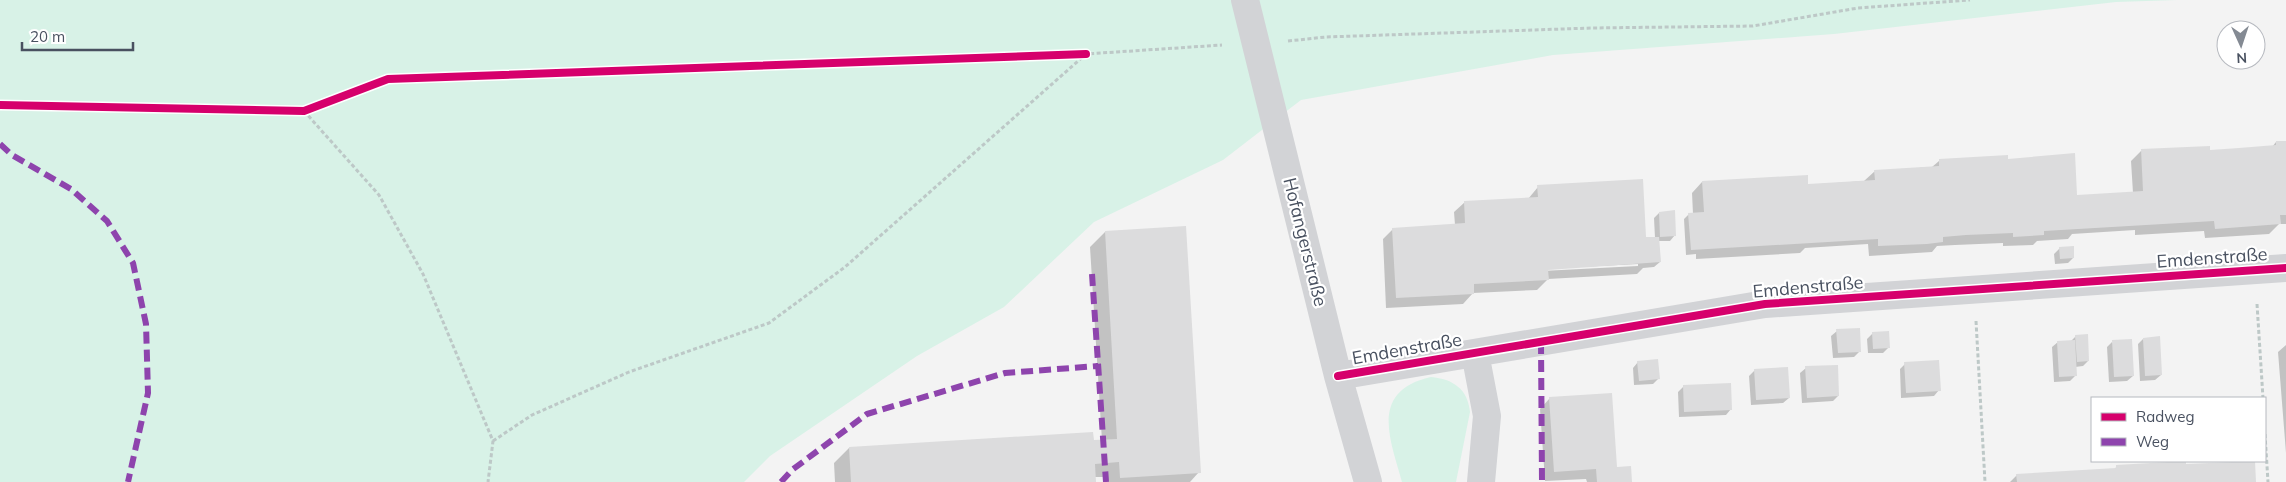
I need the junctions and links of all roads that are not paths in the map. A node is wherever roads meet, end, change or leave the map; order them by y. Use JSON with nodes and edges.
{"nodes":[{"id":1,"x":1245,"y":0,"type":"edge"},
{"id":2,"x":2286,"y":268,"type":"edge"},
{"id":3,"x":1475,"y":353,"type":"junction"},
{"id":4,"x":1338,"y":376,"type":"junction"},
{"id":5,"x":1368,"y":482,"type":"edge"},
{"id":6,"x":1481,"y":482,"type":"edge"}],
"edges":[{"from":1,"to":4,"type":"street","name":"Hofangerstraße"},
{"from":2,"to":3,"type":"street","name":"Emdenstraße"},
{"from":3,"to":4,"type":"street","name":"Emdenstraße"},
{"from":3,"to":6,"type":"street"},
{"from":4,"to":5,"type":"street","name":"Hofangerstraße"}]}
